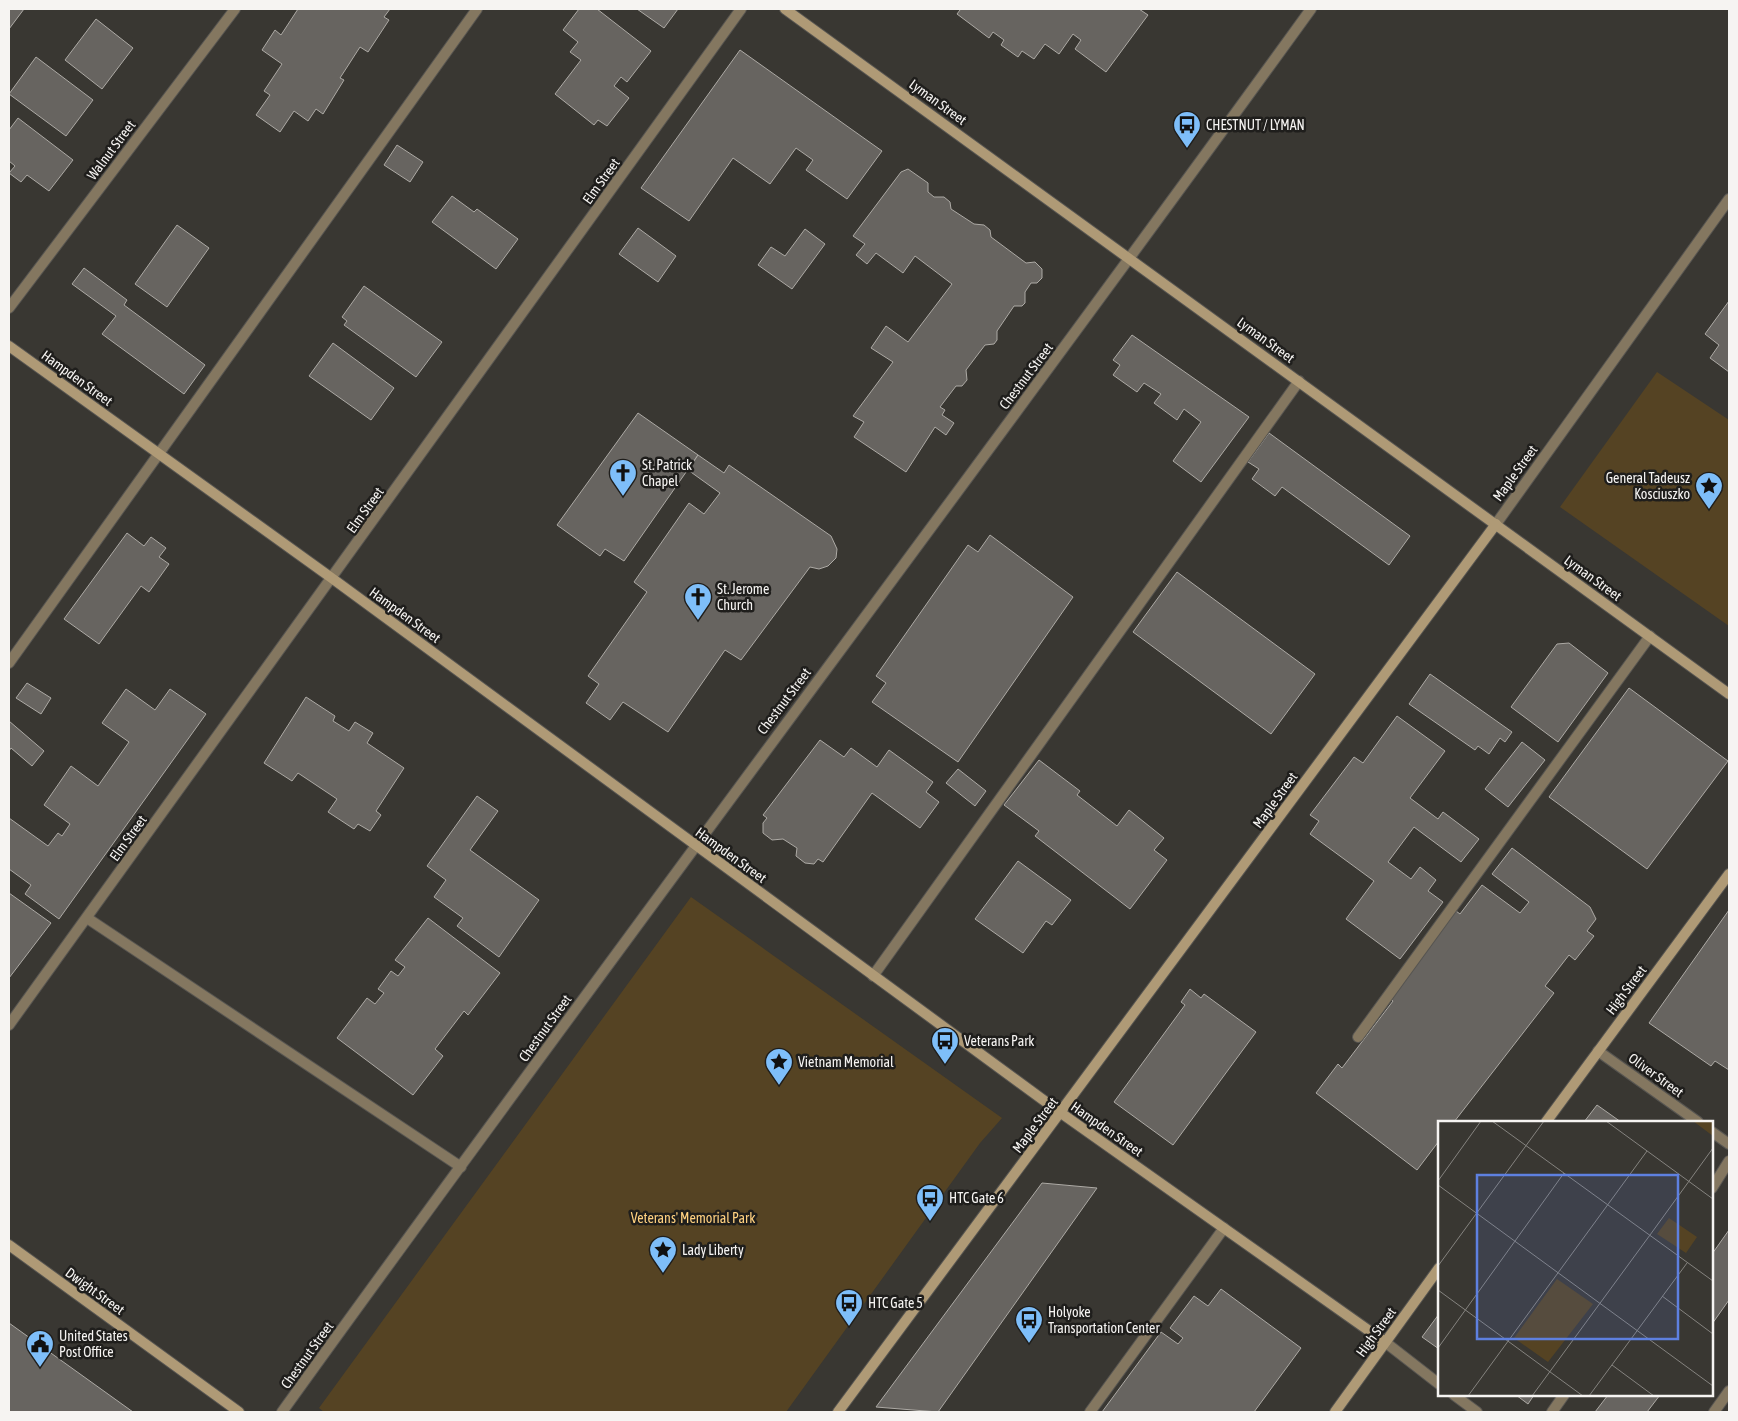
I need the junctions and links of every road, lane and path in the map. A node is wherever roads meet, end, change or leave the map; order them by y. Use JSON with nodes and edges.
{"nodes":[{"id":1,"x":235,"y":9,"type":"edge"},
{"id":2,"x":477,"y":9,"type":"edge"},
{"id":3,"x":742,"y":9,"type":"edge"},
{"id":4,"x":785,"y":9,"type":"edge"},
{"id":5,"x":1311,"y":9,"type":"edge"},
{"id":6,"x":1729,"y":199,"type":"edge"},
{"id":7,"x":1130,"y":259,"type":"junction"},
{"id":8,"x":9,"y":308,"type":"edge"},
{"id":9,"x":9,"y":346,"type":"edge"},
{"id":10,"x":1299,"y":381,"type":"junction"},
{"id":11,"x":159,"y":454,"type":"junction"},
{"id":12,"x":1496,"y":524,"type":"junction"},
{"id":13,"x":333,"y":579,"type":"junction"},
{"id":14,"x":1650,"y":636,"type":"junction"},
{"id":15,"x":9,"y":663,"type":"edge"},
{"id":16,"x":1729,"y":694,"type":"edge"},
{"id":17,"x":694,"y":845,"type":"junction"},
{"id":18,"x":1729,"y":874,"type":"edge"},
{"id":19,"x":87,"y":918,"type":"junction"},
{"id":20,"x":873,"y":976,"type":"junction"},
{"id":21,"x":9,"y":1025,"type":"edge"},
{"id":22,"x":1358,"y":1037,"type":"dead end"},
{"id":23,"x":1598,"y":1050,"type":"junction"},
{"id":24,"x":1061,"y":1113,"type":"junction"},
{"id":25,"x":1547,"y":1121,"type":"edge"},
{"id":26,"x":1697,"y":1121,"type":"edge"},
{"id":27,"x":1713,"y":1133,"type":"edge"},
{"id":28,"x":1729,"y":1144,"type":"edge"},
{"id":29,"x":1729,"y":1161,"type":"edge"},
{"id":30,"x":461,"y":1167,"type":"junction"},
{"id":31,"x":1713,"y":1186,"type":"edge"},
{"id":32,"x":1224,"y":1228,"type":"junction"},
{"id":33,"x":9,"y":1246,"type":"edge"},
{"id":34,"x":1438,"y":1269,"type":"edge"},
{"id":35,"x":1385,"y":1342,"type":"junction"},
{"id":36,"x":1438,"y":1383,"type":"edge"},
{"id":37,"x":1729,"y":1391,"type":"edge"},
{"id":38,"x":1455,"y":1396,"type":"edge"},
{"id":39,"x":1563,"y":1396,"type":"edge"},
{"id":40,"x":239,"y":1412,"type":"edge"},
{"id":41,"x":282,"y":1412,"type":"edge"},
{"id":42,"x":838,"y":1412,"type":"edge"},
{"id":43,"x":1090,"y":1412,"type":"edge"},
{"id":44,"x":1335,"y":1412,"type":"edge"},
{"id":45,"x":1477,"y":1412,"type":"edge"},
{"id":46,"x":1552,"y":1412,"type":"edge"},
{"id":47,"x":1714,"y":1412,"type":"edge"}],
"edges":[{"from":1,"to":8,"type":"street","name":"Walnut Street"},
{"from":2,"to":11,"type":"street"},
{"from":3,"to":13,"type":"street","name":"Elm Street"},
{"from":4,"to":7,"type":"main road","name":"Lyman Street"},
{"from":5,"to":7,"type":"street","name":"Chestnut Street"},
{"from":6,"to":12,"type":"street","name":"Maple Street"},
{"from":7,"to":10,"type":"main road","name":"Lyman Street"},
{"from":7,"to":17,"type":"street","name":"Chestnut Street"},
{"from":9,"to":11,"type":"main road","name":"Hampden Street"},
{"from":10,"to":12,"type":"main road","name":"Lyman Street"},
{"from":10,"to":20,"type":"street"},
{"from":11,"to":13,"type":"main road","name":"Hampden Street"},
{"from":11,"to":15,"type":"street"},
{"from":12,"to":14,"type":"main road","name":"Lyman Street"},
{"from":12,"to":24,"type":"main road","name":"Maple Street"},
{"from":13,"to":17,"type":"main road","name":"Hampden Street"},
{"from":13,"to":19,"type":"street","name":"Elm Street"},
{"from":14,"to":16,"type":"main road","name":"Lyman Street"},
{"from":14,"to":22,"type":"street"},
{"from":17,"to":20,"type":"main road","name":"Hampden Street"},
{"from":17,"to":30,"type":"street","name":"Chestnut Street"},
{"from":18,"to":23,"type":"main road","name":"High Street"},
{"from":19,"to":21,"type":"street","name":"Elm Street"},
{"from":19,"to":30,"type":"street"},
{"from":20,"to":24,"type":"main road","name":"Hampden Street"},
{"from":23,"to":25,"type":"main road","name":"High Street"},
{"from":23,"to":26,"type":"street","name":"Oliver Street"},
{"from":24,"to":32,"type":"main road","name":"Hampden Street"},
{"from":24,"to":42,"type":"main road","name":"Maple Street"},
{"from":27,"to":28,"type":"street"},
{"from":29,"to":31,"type":"street"},
{"from":30,"to":41,"type":"street","name":"Chestnut Street"},
{"from":32,"to":35,"type":"main road","name":"Hampden Street"},
{"from":32,"to":43,"type":"street"},
{"from":33,"to":40,"type":"main road","name":"Dwight Street"},
{"from":34,"to":35,"type":"main road","name":"High Street"},
{"from":35,"to":36,"type":"street","name":"Hampden Street"},
{"from":35,"to":44,"type":"main road","name":"High Street"},
{"from":37,"to":47,"type":"street"},
{"from":38,"to":45,"type":"street"},
{"from":39,"to":46,"type":"street"}]}
